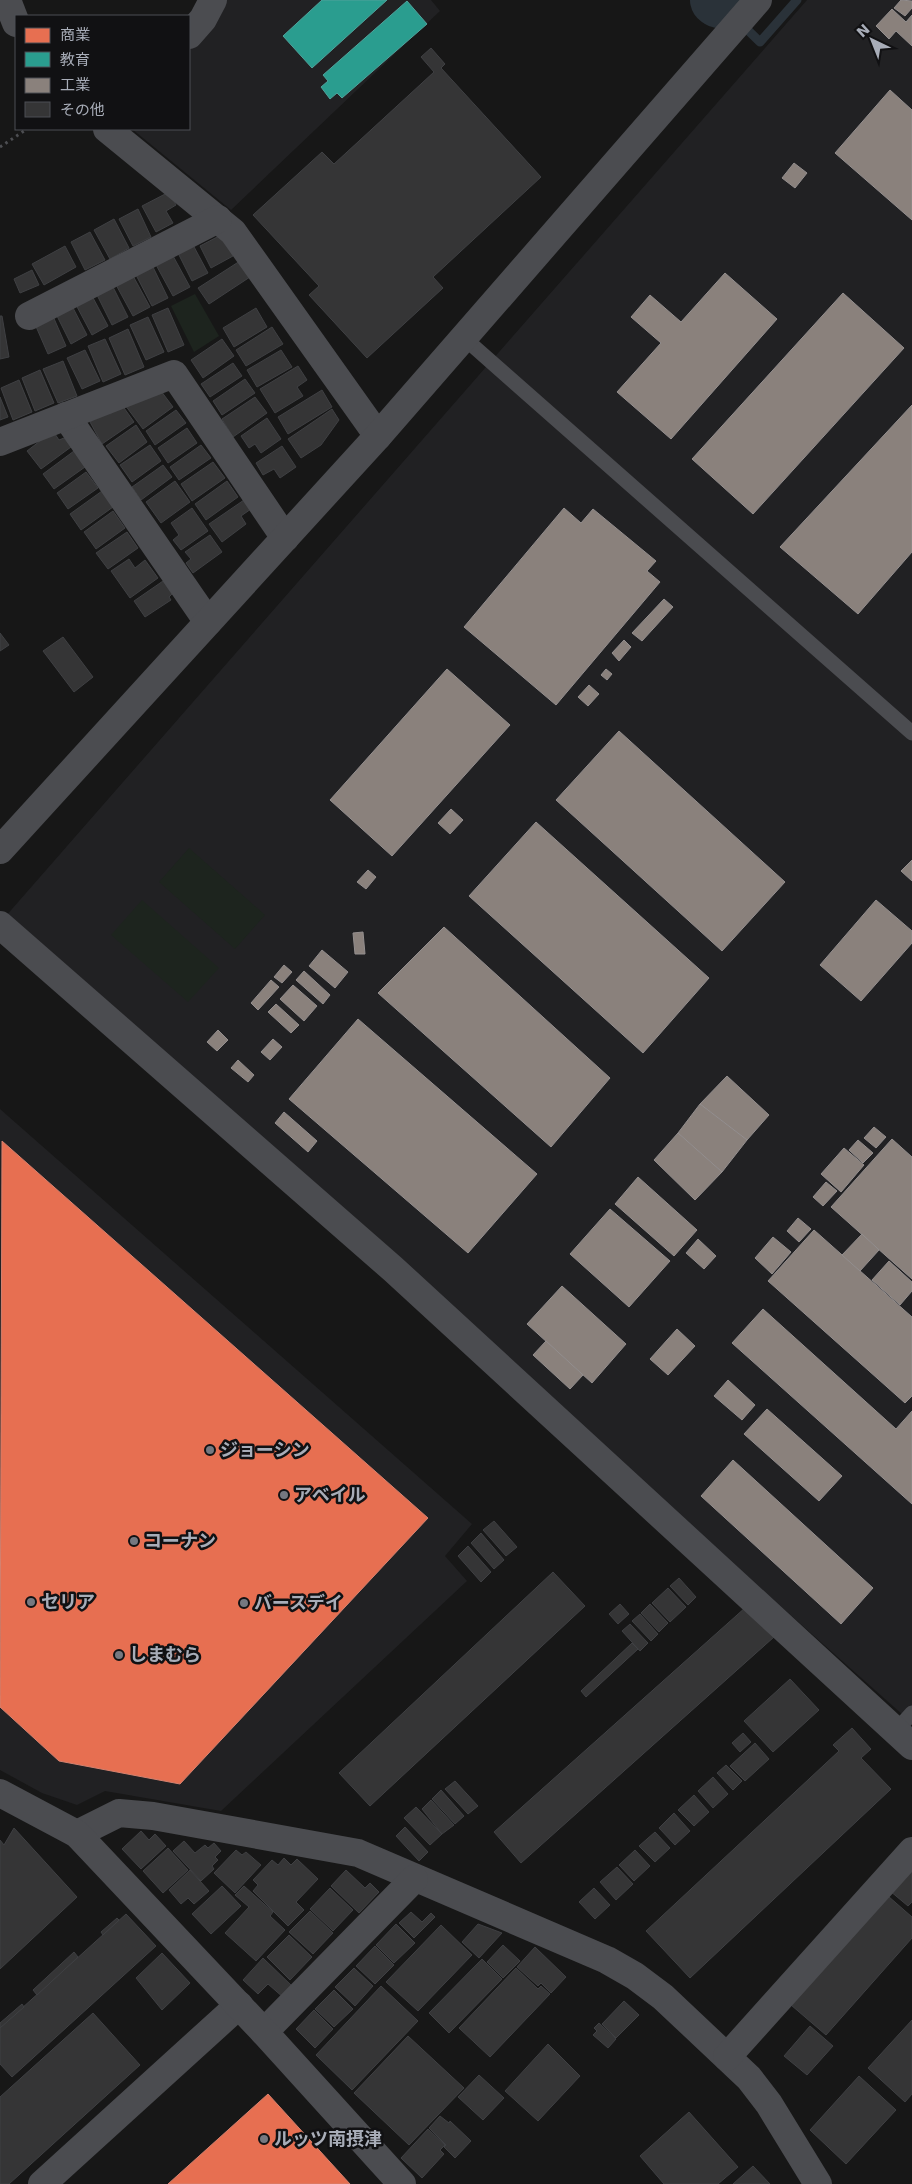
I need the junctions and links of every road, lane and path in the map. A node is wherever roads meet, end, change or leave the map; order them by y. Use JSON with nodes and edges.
{"nodes":[{"id":1,"x":7,"y":0,"type":"edge"},
{"id":2,"x":213,"y":0,"type":"edge"},
{"id":3,"x":758,"y":0,"type":"edge"},
{"id":4,"x":15,"y":20,"type":"edge"},
{"id":5,"x":190,"y":34,"type":"edge"},
{"id":6,"x":26,"y":130,"type":"edge"},
{"id":7,"x":107,"y":130,"type":"edge"},
{"id":8,"x":0,"y":147,"type":"edge"},
{"id":9,"x":218,"y":219,"type":"junction"},
{"id":10,"x":29,"y":316,"type":"dead end"},
{"id":11,"x":463,"y":337,"type":"junction"},
{"id":12,"x":66,"y":416,"type":"junction"},
{"id":13,"x":378,"y":436,"type":"junction"},
{"id":14,"x":0,"y":442,"type":"edge"},
{"id":15,"x":285,"y":538,"type":"junction"},
{"id":16,"x":208,"y":622,"type":"junction"},
{"id":17,"x":912,"y":733,"type":"edge"},
{"id":18,"x":0,"y":850,"type":"edge"},
{"id":19,"x":0,"y":925,"type":"edge"},
{"id":20,"x":907,"y":1730,"type":"edge"},
{"id":21,"x":0,"y":1793,"type":"edge"},
{"id":22,"x":77,"y":1834,"type":"junction"},
{"id":23,"x":912,"y":1852,"type":"edge"},
{"id":24,"x":414,"y":1879,"type":"junction"},
{"id":25,"x":239,"y":2005,"type":"junction"},
{"id":26,"x":264,"y":2032,"type":"junction"},
{"id":27,"x":727,"y":2056,"type":"junction"},
{"id":28,"x":42,"y":2184,"type":"edge"},
{"id":29,"x":402,"y":2184,"type":"edge"},
{"id":30,"x":818,"y":2184,"type":"edge"}],
"edges":[{"from":1,"to":4,"type":"street"},
{"from":2,"to":5,"type":"street"},
{"from":3,"to":11,"type":"street"},
{"from":6,"to":8,"type":"path"},
{"from":7,"to":9,"type":"street"},
{"from":9,"to":10,"type":"street"},
{"from":9,"to":13,"type":"street"},
{"from":11,"to":13,"type":"street"},
{"from":11,"to":17,"type":"lane"},
{"from":12,"to":14,"type":"street"},
{"from":12,"to":15,"type":"street"},
{"from":12,"to":16,"type":"street"},
{"from":13,"to":15,"type":"street"},
{"from":15,"to":16,"type":"street"},
{"from":16,"to":18,"type":"street"},
{"from":19,"to":20,"type":"street"},
{"from":21,"to":22,"type":"street"},
{"from":22,"to":24,"type":"street"},
{"from":22,"to":25,"type":"street"},
{"from":23,"to":27,"type":"street"},
{"from":24,"to":26,"type":"street"},
{"from":24,"to":27,"type":"street"},
{"from":25,"to":26,"type":"street"},
{"from":25,"to":28,"type":"street"},
{"from":26,"to":29,"type":"street"},
{"from":27,"to":30,"type":"street"}]}
